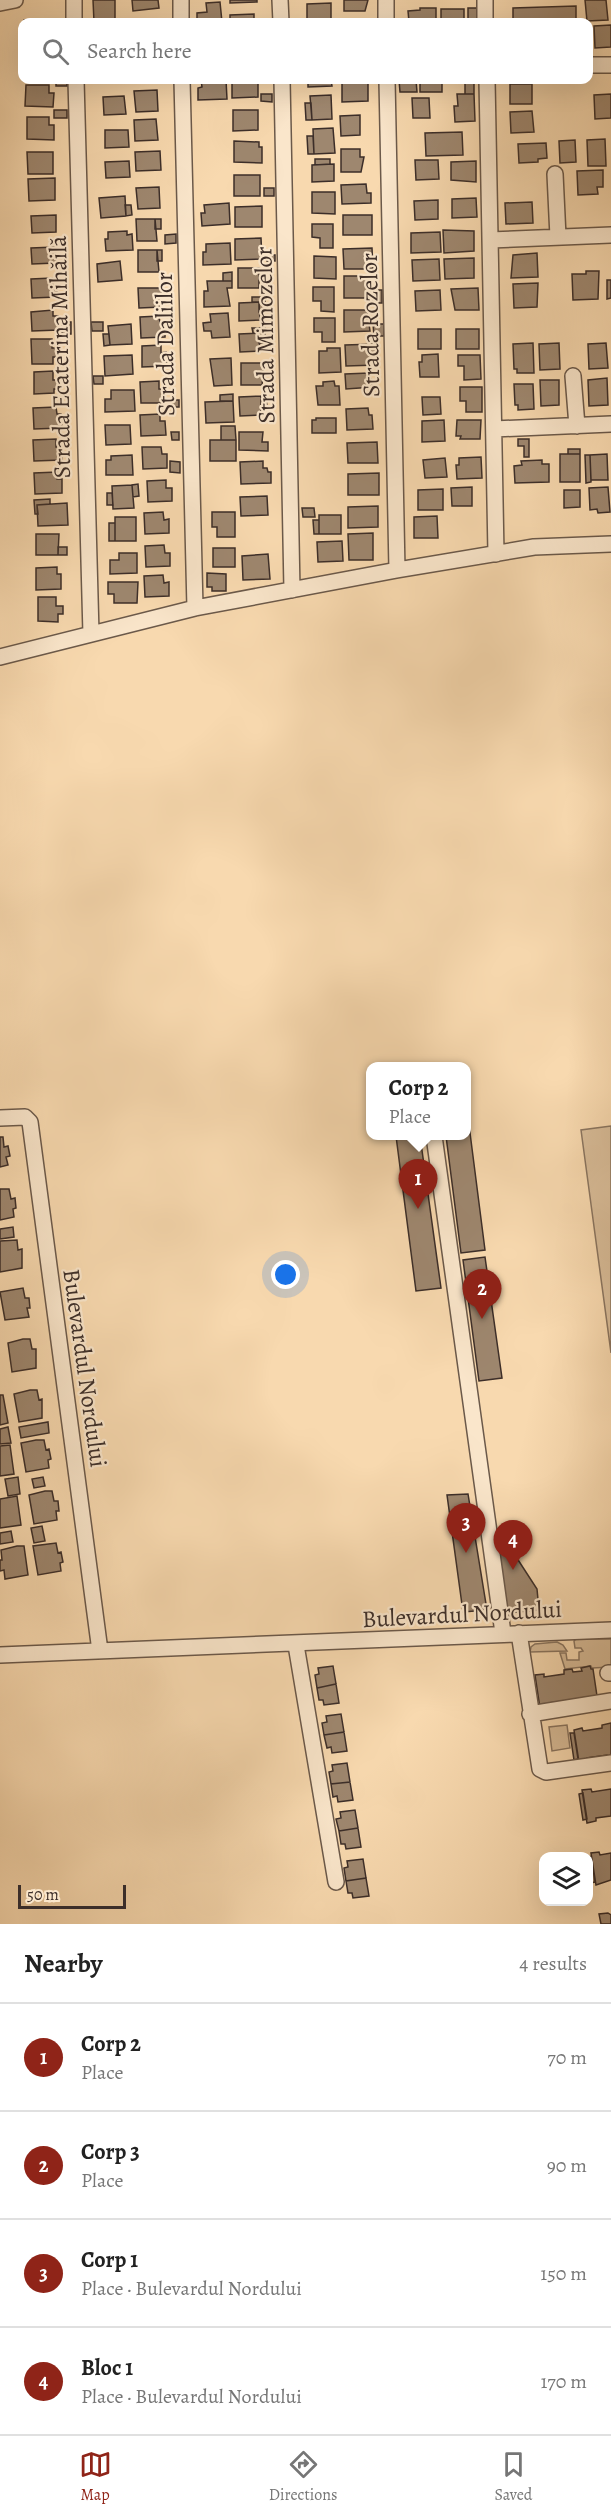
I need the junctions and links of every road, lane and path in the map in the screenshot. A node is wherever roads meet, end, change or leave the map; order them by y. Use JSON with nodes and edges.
{"nodes":[{"id":1,"x":15,"y":0,"type":"edge"},
{"id":2,"x":74,"y":0,"type":"edge"},
{"id":3,"x":181,"y":0,"type":"edge"},
{"id":4,"x":280,"y":0,"type":"edge"},
{"id":5,"x":386,"y":0,"type":"edge"},
{"id":6,"x":485,"y":0,"type":"edge"},
{"id":7,"x":0,"y":3,"type":"edge"},
{"id":8,"x":74,"y":18,"type":"edge"},
{"id":9,"x":181,"y":18,"type":"edge"},
{"id":10,"x":281,"y":18,"type":"edge"},
{"id":11,"x":386,"y":18,"type":"edge"},
{"id":12,"x":485,"y":18,"type":"edge"},
{"id":13,"x":593,"y":65,"type":"edge"},
{"id":14,"x":611,"y":65,"type":"edge"},
{"id":15,"x":76,"y":84,"type":"edge"},
{"id":16,"x":182,"y":84,"type":"edge"},
{"id":17,"x":282,"y":84,"type":"edge"},
{"id":18,"x":387,"y":84,"type":"edge"},
{"id":19,"x":487,"y":84,"type":"edge"},
{"id":20,"x":555,"y":174,"type":"dead end"},
{"id":21,"x":611,"y":235,"type":"edge"},
{"id":22,"x":558,"y":237,"type":"junction"},
{"id":23,"x":490,"y":240,"type":"junction"},
{"id":24,"x":573,"y":376,"type":"dead end"},
{"id":25,"x":611,"y":424,"type":"edge"},
{"id":26,"x":577,"y":426,"type":"junction"},
{"id":27,"x":494,"y":429,"type":"junction"},
{"id":28,"x":611,"y":544,"type":"edge"},
{"id":29,"x":496,"y":554,"type":"junction"},
{"id":30,"x":397,"y":570,"type":"junction"},
{"id":31,"x":292,"y":590,"type":"junction"},
{"id":32,"x":195,"y":608,"type":"junction"},
{"id":33,"x":91,"y":634,"type":"junction"},
{"id":34,"x":0,"y":657,"type":"edge"},
{"id":35,"x":0,"y":1118,"type":"edge"},
{"id":36,"x":435,"y":1140,"type":"edge"},
{"id":37,"x":611,"y":1630,"type":"edge"},
{"id":38,"x":511,"y":1633,"type":"junction"},
{"id":39,"x":296,"y":1645,"type":"junction"},
{"id":40,"x":100,"y":1651,"type":"junction"},
{"id":41,"x":0,"y":1655,"type":"edge"},
{"id":42,"x":611,"y":1701,"type":"edge"},
{"id":43,"x":531,"y":1714,"type":"junction"},
{"id":44,"x":611,"y":1763,"type":"edge"},
{"id":45,"x":336,"y":1882,"type":"dead end"}],
"edges":[{"from":1,"to":7,"type":"street"},
{"from":2,"to":8,"type":"street"},
{"from":3,"to":9,"type":"street"},
{"from":4,"to":10,"type":"street"},
{"from":5,"to":11,"type":"street"},
{"from":6,"to":12,"type":"street"},
{"from":13,"to":14,"type":"street"},
{"from":15,"to":33,"type":"street","name":"Strada Ecaterina Mihăilă"},
{"from":16,"to":32,"type":"street","name":"Strada Daliilor"},
{"from":17,"to":31,"type":"street","name":"Strada Mimozelor"},
{"from":18,"to":30,"type":"street","name":"Strada Rozelor"},
{"from":19,"to":23,"type":"street"},
{"from":20,"to":22,"type":"street"},
{"from":21,"to":22,"type":"street"},
{"from":22,"to":23,"type":"street"},
{"from":23,"to":27,"type":"street"},
{"from":24,"to":26,"type":"street"},
{"from":25,"to":26,"type":"street"},
{"from":26,"to":27,"type":"street"},
{"from":27,"to":29,"type":"street"},
{"from":28,"to":29,"type":"street"},
{"from":29,"to":30,"type":"street"},
{"from":30,"to":31,"type":"street"},
{"from":31,"to":32,"type":"street"},
{"from":32,"to":33,"type":"street"},
{"from":33,"to":34,"type":"street"},
{"from":35,"to":40,"type":"street","name":"Bulevardul Nordului"},
{"from":36,"to":38,"type":"street"},
{"from":37,"to":38,"type":"street","name":"Bulevardul Nordului"},
{"from":38,"to":39,"type":"street","name":"Bulevardul Nordului"},
{"from":38,"to":43,"type":"street"},
{"from":39,"to":40,"type":"street","name":"Bulevardul Nordului"},
{"from":39,"to":45,"type":"street"},
{"from":40,"to":41,"type":"street","name":"Bulevardul Nordului"},
{"from":42,"to":43,"type":"street"},
{"from":43,"to":44,"type":"street"}]}
